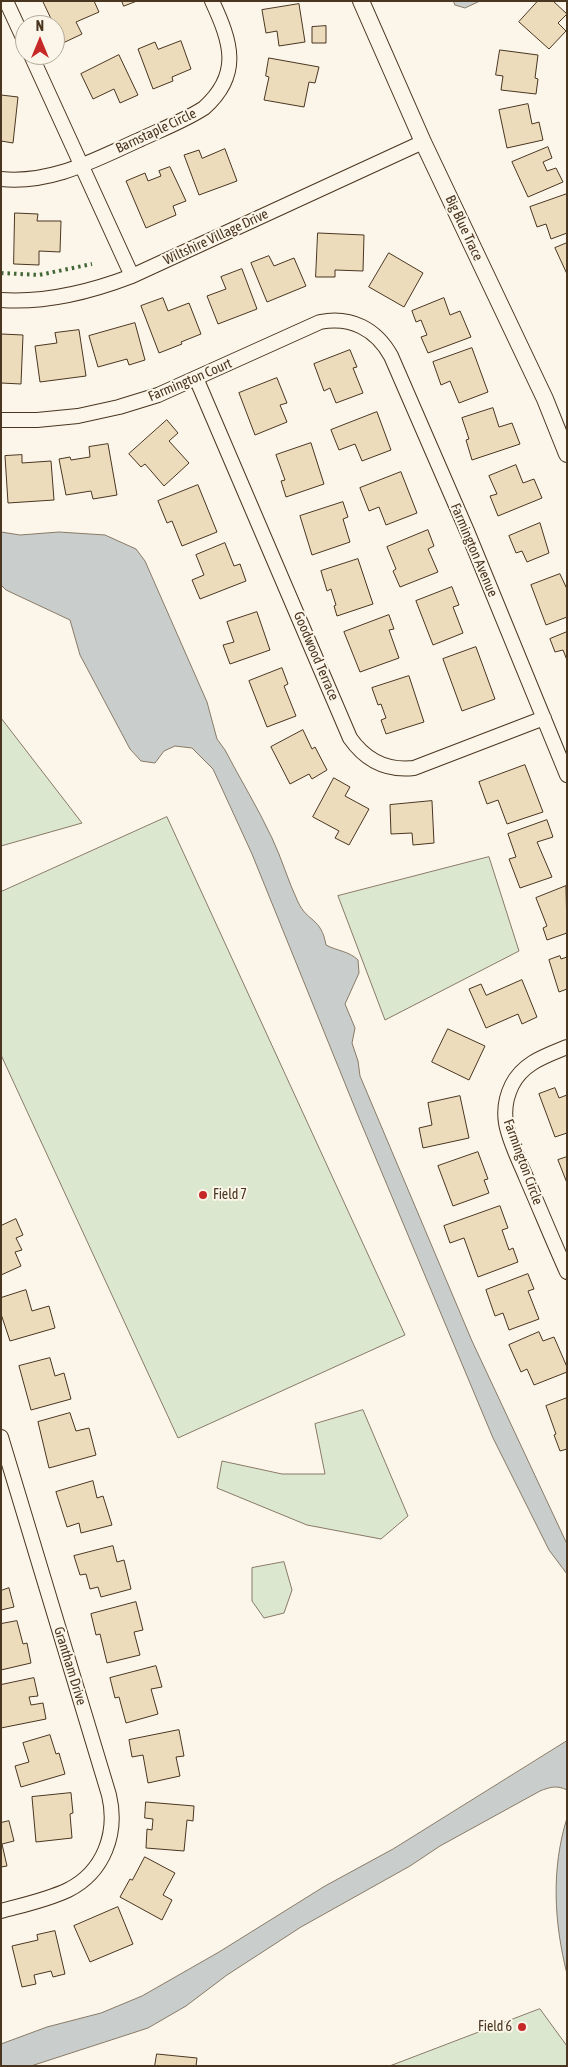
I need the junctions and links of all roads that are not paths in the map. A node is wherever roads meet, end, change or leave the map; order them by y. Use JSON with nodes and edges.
{"nodes":[{"id":1,"x":6,"y":1,"type":"edge"},
{"id":2,"x":212,"y":1,"type":"edge"},
{"id":3,"x":361,"y":1,"type":"edge"},
{"id":4,"x":15,"y":20,"type":"edge"},
{"id":5,"x":36,"y":65,"type":"edge"},
{"id":6,"x":423,"y":142,"type":"junction"},
{"id":7,"x":82,"y":166,"type":"junction"},
{"id":8,"x":1,"y":179,"type":"edge"},
{"id":9,"x":132,"y":276,"type":"junction"},
{"id":10,"x":1,"y":300,"type":"edge"},
{"id":11,"x":371,"y":331,"type":"joint"},
{"id":12,"x":196,"y":378,"type":"junction"},
{"id":13,"x":1,"y":420,"type":"edge"},
{"id":14,"x":567,"y":454,"type":"edge"},
{"id":15,"x":544,"y":718,"type":"junction"},
{"id":16,"x":567,"y":775,"type":"edge"},
{"id":17,"x":567,"y":1047,"type":"edge"},
{"id":18,"x":567,"y":1272,"type":"edge"},
{"id":19,"x":1,"y":1436,"type":"edge"},
{"id":20,"x":1,"y":1911,"type":"edge"}],
"edges":[{"from":1,"to":4,"type":"street"},
{"from":2,"to":7,"type":"street","name":"Barnstaple Circle"},
{"from":3,"to":6,"type":"street","name":"Big Blue Trace"},
{"from":5,"to":7,"type":"street"},
{"from":6,"to":9,"type":"street","name":"Wiltshire Village Drive"},
{"from":6,"to":14,"type":"street","name":"Big Blue Trace"},
{"from":7,"to":8,"type":"street","name":"Barnstaple Circle"},
{"from":7,"to":9,"type":"street"},
{"from":9,"to":10,"type":"street","name":"Wiltshire Village Drive"},
{"from":11,"to":12,"type":"street","name":"Farmington Court"},
{"from":11,"to":15,"type":"street","name":"Farmington Avenue"},
{"from":12,"to":13,"type":"street","name":"Farmington Court"},
{"from":12,"to":15,"type":"street","name":"Goodwood Terrace"},
{"from":15,"to":16,"type":"street","name":"Farmington Avenue"},
{"from":17,"to":18,"type":"street","name":"Farmington Circle"},
{"from":19,"to":20,"type":"street","name":"Grantham Drive"}]}
